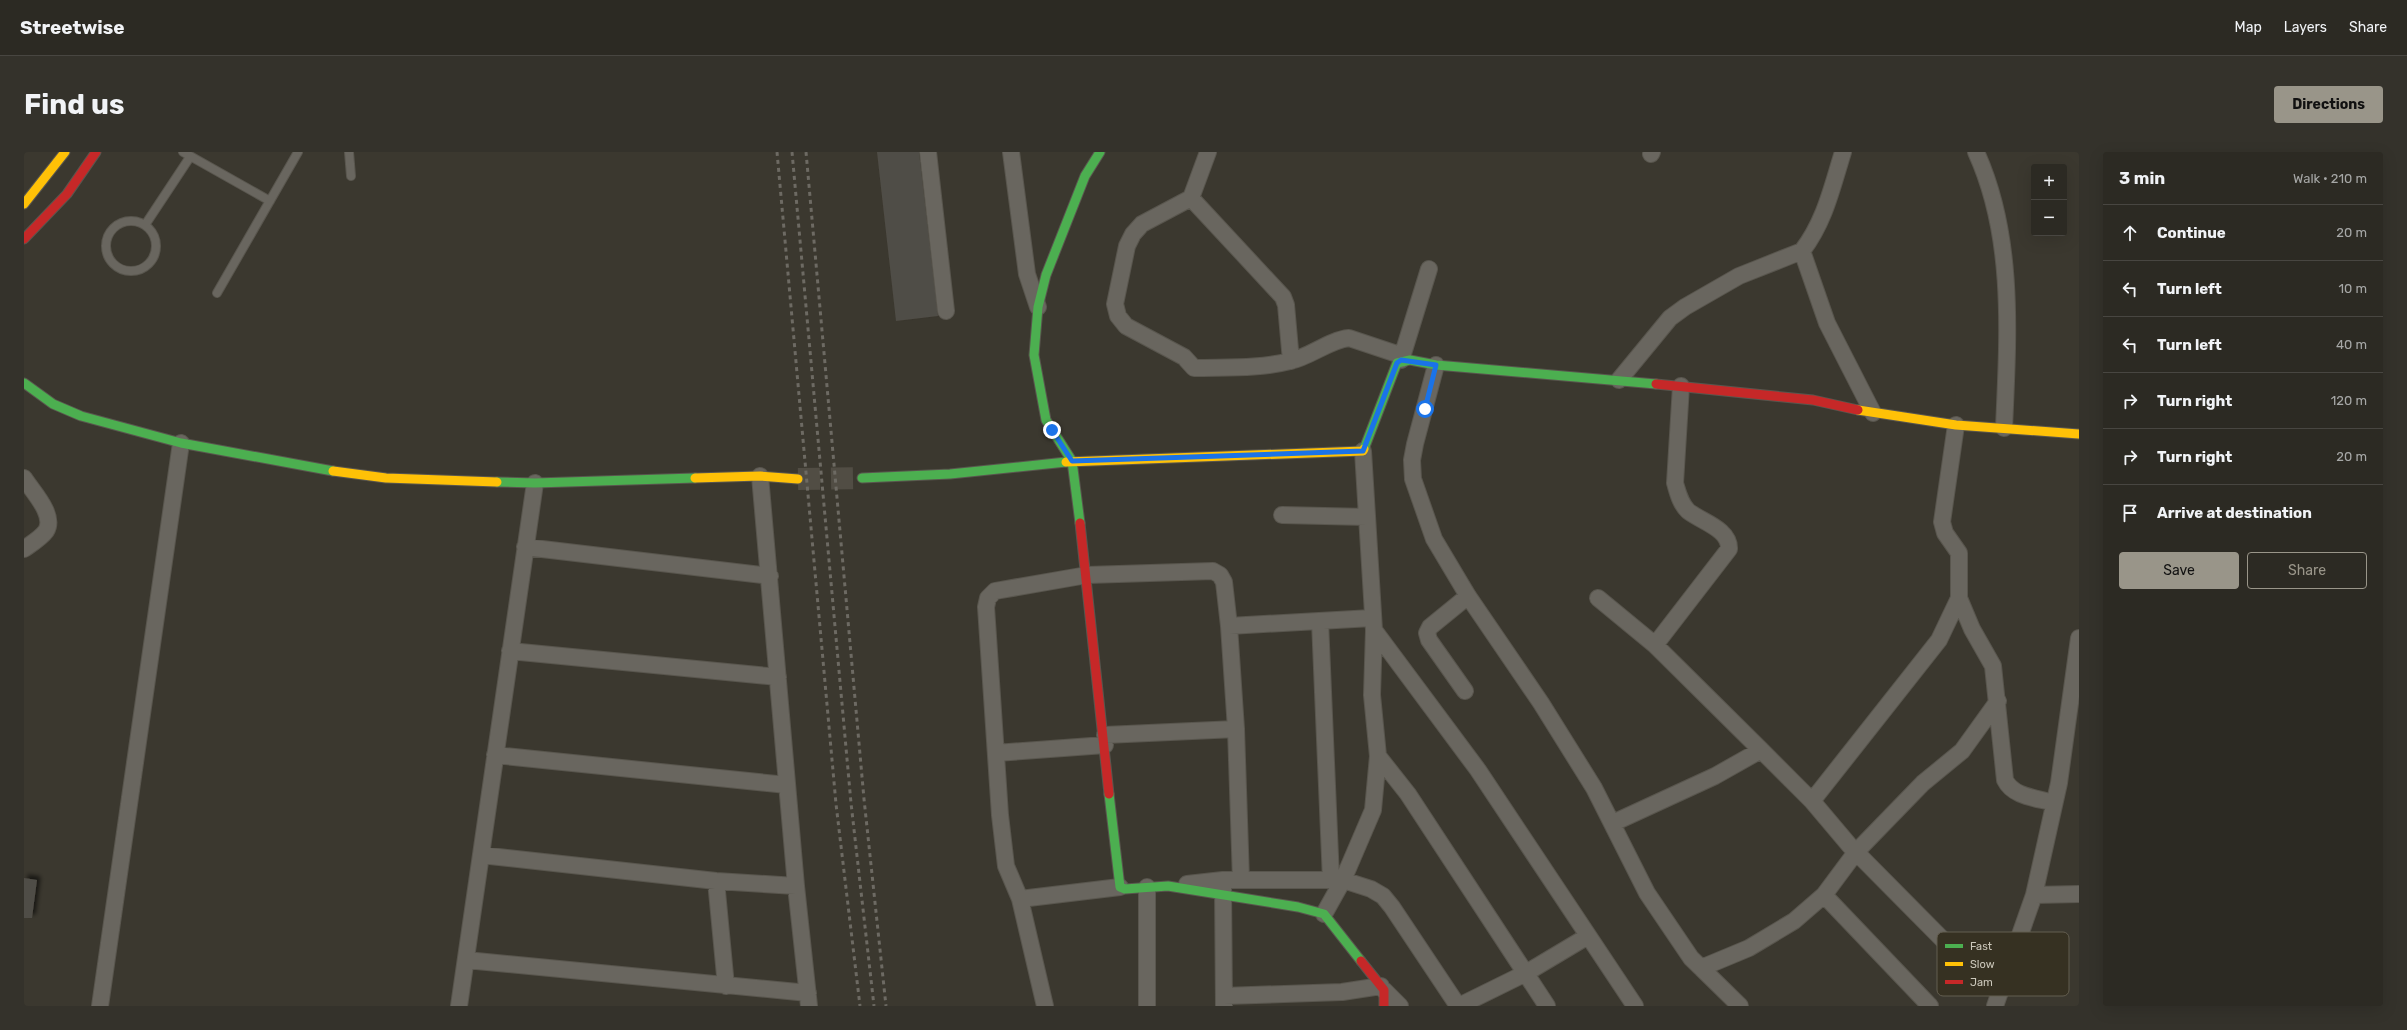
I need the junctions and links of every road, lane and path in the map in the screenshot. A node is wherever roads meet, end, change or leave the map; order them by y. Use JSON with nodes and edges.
{"nodes":[{"id":1,"x":64,"y":152,"type":"edge"},
{"id":2,"x":96,"y":152,"type":"edge"},
{"id":3,"x":183,"y":152,"type":"edge"},
{"id":4,"x":298,"y":152,"type":"edge"},
{"id":5,"x":349,"y":152,"type":"edge"},
{"id":6,"x":928,"y":152,"type":"edge"},
{"id":7,"x":1011,"y":152,"type":"edge"},
{"id":8,"x":1100,"y":152,"type":"edge"},
{"id":9,"x":1208,"y":152,"type":"edge"},
{"id":10,"x":1843,"y":152,"type":"edge"},
{"id":11,"x":1976,"y":152,"type":"edge"},
{"id":12,"x":190,"y":157,"type":"junction"},
{"id":13,"x":351,"y":176,"type":"dead end"},
{"id":14,"x":1190,"y":198,"type":"junction"},
{"id":15,"x":270,"y":200,"type":"junction"},
{"id":16,"x":24,"y":204,"type":"edge"},
{"id":17,"x":145,"y":225,"type":"junction"},
{"id":18,"x":24,"y":239,"type":"edge"},
{"id":19,"x":1802,"y":251,"type":"junction"},
{"id":20,"x":1429,"y":269,"type":"dead end"},
{"id":21,"x":217,"y":293,"type":"dead end"},
{"id":22,"x":1038,"y":307,"type":"junction"},
{"id":23,"x":946,"y":311,"type":"dead end"},
{"id":24,"x":1402,"y":358,"type":"junction"},
{"id":25,"x":1291,"y":361,"type":"junction"},
{"id":26,"x":1436,"y":365,"type":"junction"},
{"id":27,"x":1619,"y":380,"type":"junction"},
{"id":28,"x":1681,"y":386,"type":"junction"},
{"id":29,"x":26,"y":390,"type":"edge"},
{"id":30,"x":1873,"y":413,"type":"junction"},
{"id":31,"x":1956,"y":425,"type":"junction"},
{"id":32,"x":2004,"y":428,"type":"junction"},
{"id":33,"x":2079,"y":434,"type":"edge"},
{"id":34,"x":181,"y":443,"type":"junction"},
{"id":35,"x":1363,"y":451,"type":"junction"},
{"id":36,"x":1072,"y":461,"type":"junction"},
{"id":37,"x":760,"y":476,"type":"junction"},
{"id":38,"x":24,"y":478,"type":"edge"},
{"id":39,"x":862,"y":478,"type":"tunnel mouth"},
{"id":40,"x":798,"y":479,"type":"tunnel mouth"},
{"id":41,"x":535,"y":483,"type":"junction"},
{"id":42,"x":1282,"y":515,"type":"dead end"},
{"id":43,"x":1367,"y":517,"type":"junction"},
{"id":44,"x":525,"y":547,"type":"junction"},
{"id":45,"x":24,"y":550,"type":"edge"},
{"id":46,"x":1088,"y":575,"type":"junction"},
{"id":47,"x":770,"y":576,"type":"junction"},
{"id":48,"x":1468,"y":596,"type":"junction"},
{"id":49,"x":1598,"y":598,"type":"dead end"},
{"id":50,"x":1959,"y":598,"type":"junction"},
{"id":51,"x":1320,"y":620,"type":"junction"},
{"id":52,"x":1373,"y":624,"type":"junction"},
{"id":53,"x":1229,"y":626,"type":"junction"},
{"id":54,"x":2079,"y":638,"type":"edge"},
{"id":55,"x":1655,"y":645,"type":"junction"},
{"id":56,"x":510,"y":651,"type":"junction"},
{"id":57,"x":778,"y":678,"type":"junction"},
{"id":58,"x":1465,"y":691,"type":"dead end"},
{"id":59,"x":1998,"y":701,"type":"junction"},
{"id":60,"x":1236,"y":729,"type":"junction"},
{"id":61,"x":1105,"y":740,"type":"junction"},
{"id":62,"x":1761,"y":750,"type":"junction"},
{"id":63,"x":996,"y":753,"type":"junction"},
{"id":64,"x":495,"y":755,"type":"junction"},
{"id":65,"x":1378,"y":756,"type":"junction"},
{"id":66,"x":787,"y":785,"type":"junction"},
{"id":67,"x":1812,"y":801,"type":"junction"},
{"id":68,"x":2054,"y":803,"type":"junction"},
{"id":69,"x":1613,"y":823,"type":"junction"},
{"id":70,"x":1856,"y":852,"type":"junction"},
{"id":71,"x":481,"y":855,"type":"junction"},
{"id":72,"x":1241,"y":880,"type":"junction"},
{"id":73,"x":1337,"y":880,"type":"junction"},
{"id":74,"x":716,"y":881,"type":"junction"},
{"id":75,"x":796,"y":886,"type":"junction"},
{"id":76,"x":1168,"y":886,"type":"joint"},
{"id":77,"x":1120,"y":887,"type":"junction"},
{"id":78,"x":1223,"y":887,"type":"junction"},
{"id":79,"x":1147,"y":888,"type":"junction"},
{"id":80,"x":2034,"y":895,"type":"junction"},
{"id":81,"x":1824,"y":896,"type":"junction"},
{"id":82,"x":2078,"y":898,"type":"edge"},
{"id":83,"x":1020,"y":899,"type":"junction"},
{"id":84,"x":1324,"y":914,"type":"junction"},
{"id":85,"x":2021,"y":932,"type":"edge"},
{"id":86,"x":1937,"y":934,"type":"edge"},
{"id":87,"x":1588,"y":936,"type":"junction"},
{"id":88,"x":466,"y":960,"type":"junction"},
{"id":89,"x":1701,"y":968,"type":"junction"},
{"id":90,"x":1526,"y":973,"type":"junction"},
{"id":91,"x":726,"y":986,"type":"junction"},
{"id":92,"x":1382,"y":988,"type":"junction"},
{"id":93,"x":1998,"y":996,"type":"edge"},
{"id":94,"x":808,"y":999,"type":"edge"},
{"id":95,"x":1224,"y":1001,"type":"edge"},
{"id":96,"x":100,"y":1006,"type":"edge"},
{"id":97,"x":459,"y":1006,"type":"edge"},
{"id":98,"x":1045,"y":1006,"type":"edge"},
{"id":99,"x":1147,"y":1006,"type":"edge"},
{"id":100,"x":1384,"y":1006,"type":"edge"},
{"id":101,"x":1400,"y":1006,"type":"edge"},
{"id":102,"x":1458,"y":1006,"type":"edge"},
{"id":103,"x":1548,"y":1006,"type":"edge"},
{"id":104,"x":1635,"y":1006,"type":"edge"},
{"id":105,"x":1740,"y":1006,"type":"edge"},
{"id":106,"x":1930,"y":1006,"type":"edge"},
{"id":107,"x":1995,"y":1006,"type":"edge"}],
"edges":[{"from":1,"to":16,"type":"street"},
{"from":2,"to":18,"type":"street"},
{"from":3,"to":12,"type":"lane"},
{"from":4,"to":15,"type":"lane"},
{"from":5,"to":13,"type":"lane"},
{"from":6,"to":23,"type":"street"},
{"from":7,"to":22,"type":"street"},
{"from":8,"to":22,"type":"street"},
{"from":9,"to":14,"type":"street"},
{"from":10,"to":19,"type":"street"},
{"from":11,"to":32,"type":"street"},
{"from":12,"to":15,"type":"lane"},
{"from":12,"to":17,"type":"lane"},
{"from":14,"to":25,"type":"street"},
{"from":14,"to":25,"type":"street"},
{"from":15,"to":21,"type":"lane"},
{"from":17,"to":17,"type":"lane"},
{"from":19,"to":27,"type":"street"},
{"from":19,"to":30,"type":"street"},
{"from":20,"to":24,"type":"street"},
{"from":22,"to":36,"type":"street"},
{"from":24,"to":25,"type":"street"},
{"from":24,"to":26,"type":"street"},
{"from":24,"to":35,"type":"street"},
{"from":26,"to":27,"type":"street"},
{"from":26,"to":48,"type":"street"},
{"from":27,"to":28,"type":"street"},
{"from":28,"to":30,"type":"street"},
{"from":28,"to":55,"type":"street"},
{"from":29,"to":34,"type":"street"},
{"from":30,"to":31,"type":"street"},
{"from":31,"to":32,"type":"street"},
{"from":31,"to":50,"type":"street"},
{"from":32,"to":33,"type":"street"},
{"from":34,"to":41,"type":"street"},
{"from":34,"to":96,"type":"street"},
{"from":35,"to":36,"type":"street"},
{"from":35,"to":43,"type":"street"},
{"from":36,"to":39,"type":"street"},
{"from":36,"to":46,"type":"street"},
{"from":37,"to":40,"type":"street"},
{"from":37,"to":41,"type":"street"},
{"from":37,"to":47,"type":"street"},
{"from":38,"to":45,"type":"street"},
{"from":41,"to":44,"type":"street"},
{"from":42,"to":43,"type":"street"},
{"from":43,"to":52,"type":"street"},
{"from":44,"to":47,"type":"street"},
{"from":44,"to":56,"type":"street"},
{"from":46,"to":53,"type":"street"},
{"from":46,"to":61,"type":"street"},
{"from":46,"to":63,"type":"street"},
{"from":47,"to":57,"type":"street"},
{"from":48,"to":58,"type":"street"},
{"from":48,"to":69,"type":"street"},
{"from":49,"to":55,"type":"street"},
{"from":50,"to":59,"type":"street"},
{"from":50,"to":67,"type":"street"},
{"from":51,"to":52,"type":"street"},
{"from":51,"to":53,"type":"street"},
{"from":51,"to":73,"type":"street"},
{"from":52,"to":65,"type":"street"},
{"from":52,"to":87,"type":"street"},
{"from":53,"to":60,"type":"street"},
{"from":54,"to":68,"type":"street"},
{"from":55,"to":62,"type":"street"},
{"from":56,"to":57,"type":"street"},
{"from":56,"to":64,"type":"street"},
{"from":57,"to":66,"type":"street"},
{"from":59,"to":68,"type":"street"},
{"from":59,"to":70,"type":"street"},
{"from":60,"to":61,"type":"street"},
{"from":60,"to":72,"type":"street"},
{"from":61,"to":63,"type":"street"},
{"from":61,"to":77,"type":"street"},
{"from":62,"to":67,"type":"street"},
{"from":62,"to":69,"type":"street"},
{"from":63,"to":83,"type":"street"},
{"from":64,"to":66,"type":"street"},
{"from":64,"to":71,"type":"street"},
{"from":65,"to":73,"type":"street"},
{"from":65,"to":90,"type":"street"},
{"from":66,"to":75,"type":"street"},
{"from":67,"to":70,"type":"street"},
{"from":68,"to":80,"type":"street"},
{"from":69,"to":89,"type":"street"},
{"from":70,"to":81,"type":"street"},
{"from":70,"to":86,"type":"street"},
{"from":71,"to":74,"type":"street"},
{"from":71,"to":88,"type":"street"},
{"from":72,"to":73,"type":"street"},
{"from":72,"to":78,"type":"street"},
{"from":73,"to":84,"type":"street"},
{"from":73,"to":102,"type":"street"},
{"from":74,"to":75,"type":"street"},
{"from":74,"to":91,"type":"street"},
{"from":75,"to":94,"type":"street"},
{"from":76,"to":78,"type":"street"},
{"from":76,"to":79,"type":"street"},
{"from":77,"to":79,"type":"street"},
{"from":77,"to":83,"type":"street"},
{"from":78,"to":84,"type":"street"},
{"from":78,"to":95,"type":"street"},
{"from":79,"to":99,"type":"street"},
{"from":80,"to":82,"type":"street"},
{"from":80,"to":85,"type":"street"},
{"from":81,"to":89,"type":"street"},
{"from":81,"to":106,"type":"street"},
{"from":83,"to":98,"type":"street"},
{"from":84,"to":92,"type":"street"},
{"from":87,"to":90,"type":"street"},
{"from":87,"to":104,"type":"street"},
{"from":88,"to":91,"type":"street"},
{"from":88,"to":97,"type":"street"},
{"from":89,"to":105,"type":"street"},
{"from":90,"to":102,"type":"street"},
{"from":90,"to":103,"type":"street"},
{"from":91,"to":94,"type":"street"},
{"from":92,"to":95,"type":"street"},
{"from":92,"to":100,"type":"street"},
{"from":92,"to":101,"type":"street"},
{"from":93,"to":107,"type":"street"}]}
